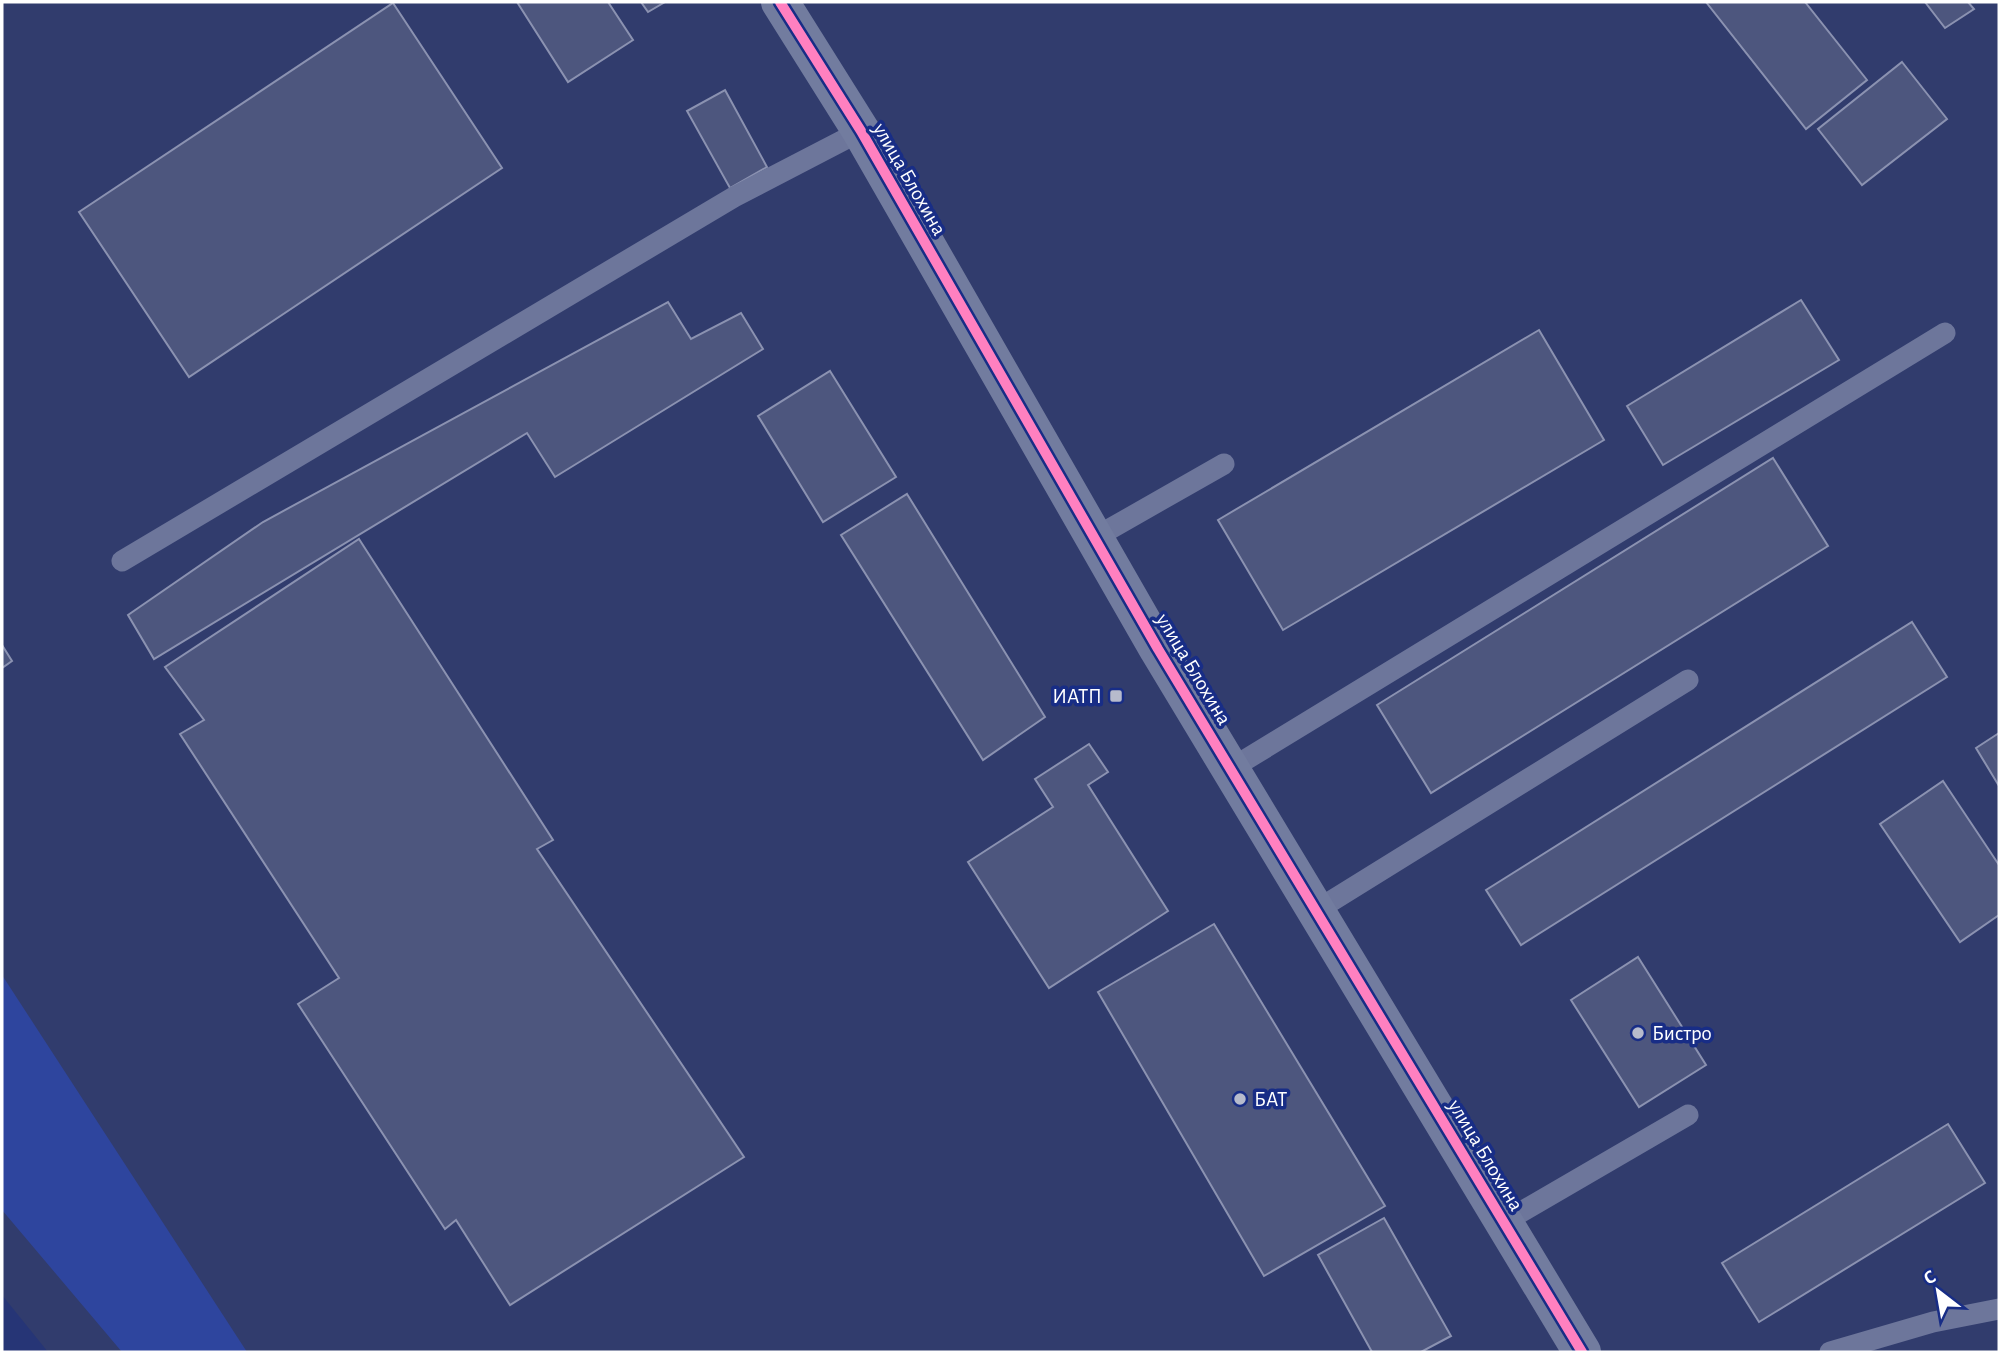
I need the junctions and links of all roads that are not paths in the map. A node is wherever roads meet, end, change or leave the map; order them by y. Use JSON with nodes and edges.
{"nodes":[{"id":1,"x":780,"y":2,"type":"edge"},
{"id":2,"x":861,"y":131,"type":"junction"},
{"id":3,"x":1945,"y":333,"type":"dead end"},
{"id":4,"x":1224,"y":464,"type":"dead end"},
{"id":5,"x":1094,"y":538,"type":"junction"},
{"id":6,"x":122,"y":561,"type":"dead end"},
{"id":7,"x":1688,"y":680,"type":"dead end"},
{"id":8,"x":1232,"y":768,"type":"junction"},
{"id":9,"x":1317,"y":911,"type":"junction"},
{"id":10,"x":1688,"y":1115,"type":"dead end"},
{"id":11,"x":1504,"y":1222,"type":"junction"},
{"id":12,"x":1999,"y":1309,"type":"edge"},
{"id":13,"x":1582,"y":1352,"type":"edge"},
{"id":14,"x":1830,"y":1352,"type":"edge"}],
"edges":[{"from":1,"to":2,"type":"street","name":"улица Блохина"},
{"from":2,"to":5,"type":"street","name":"улица Блохина"},
{"from":2,"to":6,"type":"lane"},
{"from":3,"to":8,"type":"lane"},
{"from":4,"to":5,"type":"lane"},
{"from":5,"to":8,"type":"street","name":"улица Блохина"},
{"from":7,"to":9,"type":"lane"},
{"from":8,"to":9,"type":"street","name":"улица Блохина"},
{"from":9,"to":11,"type":"street","name":"улица Блохина"},
{"from":10,"to":11,"type":"lane"},
{"from":11,"to":13,"type":"street","name":"улица Блохина"},
{"from":12,"to":14,"type":"lane"}]}
